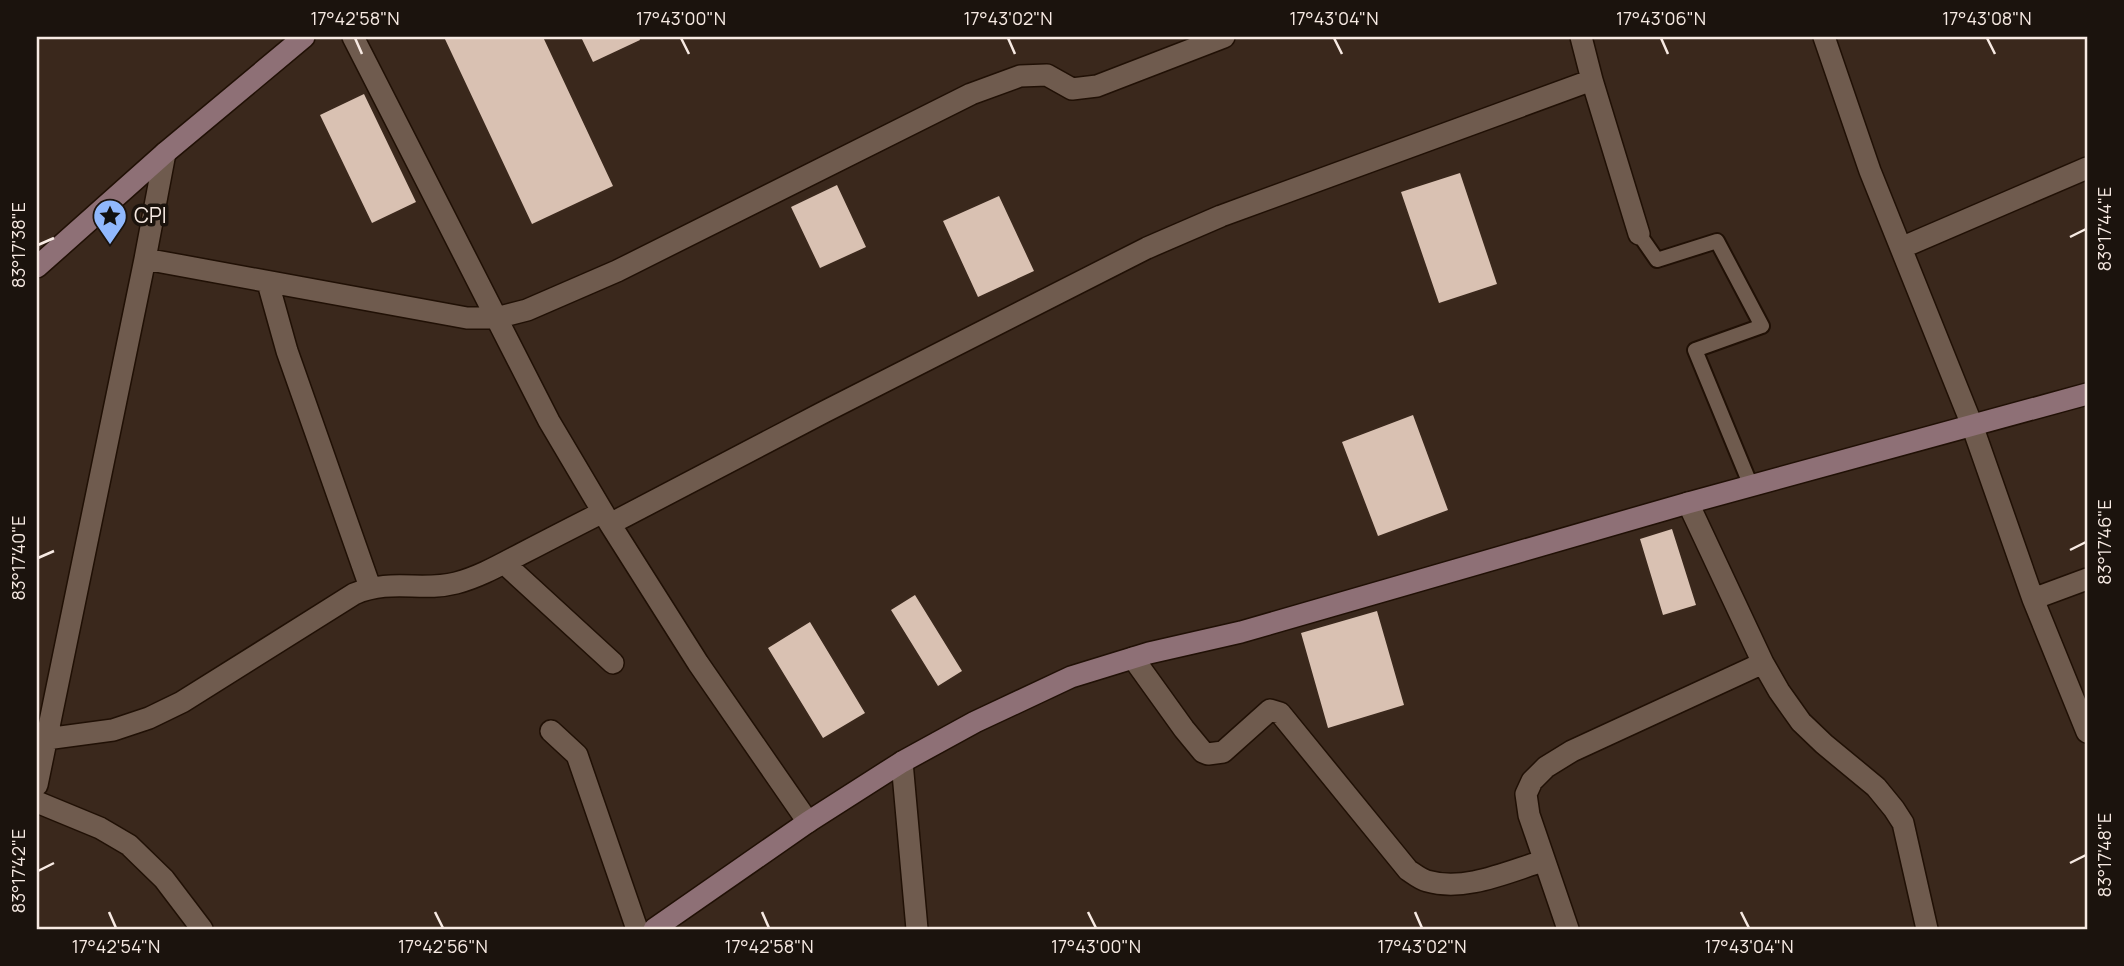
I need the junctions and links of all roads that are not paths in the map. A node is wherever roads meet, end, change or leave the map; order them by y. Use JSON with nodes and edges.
{"nodes":[{"id":1,"x":304,"y":37,"type":"edge"},
{"id":2,"x":353,"y":37,"type":"edge"},
{"id":3,"x":1581,"y":37,"type":"edge"},
{"id":4,"x":1824,"y":37,"type":"edge"},
{"id":5,"x":1215,"y":38,"type":"edge"},
{"id":6,"x":1592,"y":80,"type":"junction"},
{"id":7,"x":165,"y":153,"type":"junction"},
{"id":8,"x":2087,"y":168,"type":"edge"},
{"id":9,"x":1639,"y":234,"type":"joint"},
{"id":10,"x":1901,"y":248,"type":"junction"},
{"id":11,"x":145,"y":259,"type":"junction"},
{"id":12,"x":37,"y":267,"type":"edge"},
{"id":13,"x":268,"y":283,"type":"junction"},
{"id":14,"x":496,"y":318,"type":"junction"},
{"id":15,"x":2087,"y":394,"type":"edge"},
{"id":16,"x":1972,"y":425,"type":"junction"},
{"id":17,"x":1751,"y":485,"type":"junction"},
{"id":18,"x":1688,"y":503,"type":"junction"},
{"id":19,"x":607,"y":518,"type":"junction"},
{"id":20,"x":504,"y":563,"type":"junction"},
{"id":21,"x":2087,"y":579,"type":"edge"},
{"id":22,"x":370,"y":587,"type":"junction"},
{"id":23,"x":2033,"y":599,"type":"junction"},
{"id":24,"x":1133,"y":658,"type":"junction"},
{"id":25,"x":613,"y":663,"type":"dead end"},
{"id":26,"x":1763,"y":663,"type":"junction"},
{"id":27,"x":551,"y":731,"type":"dead end"},
{"id":28,"x":2087,"y":732,"type":"edge"},
{"id":29,"x":46,"y":739,"type":"junction"},
{"id":30,"x":902,"y":762,"type":"junction"},
{"id":31,"x":37,"y":785,"type":"edge"},
{"id":32,"x":37,"y":802,"type":"edge"},
{"id":33,"x":808,"y":822,"type":"junction"},
{"id":34,"x":1543,"y":861,"type":"junction"},
{"id":35,"x":202,"y":929,"type":"edge"},
{"id":36,"x":637,"y":929,"type":"edge"},
{"id":37,"x":654,"y":929,"type":"edge"},
{"id":38,"x":917,"y":929,"type":"edge"},
{"id":39,"x":1568,"y":929,"type":"edge"},
{"id":40,"x":1927,"y":929,"type":"edge"}],
"edges":[{"from":1,"to":7,"type":"street"},
{"from":2,"to":14,"type":"street"},
{"from":3,"to":6,"type":"street"},
{"from":4,"to":10,"type":"street"},
{"from":5,"to":14,"type":"street"},
{"from":6,"to":9,"type":"street"},
{"from":6,"to":19,"type":"street"},
{"from":7,"to":11,"type":"street"},
{"from":7,"to":12,"type":"street"},
{"from":8,"to":10,"type":"street"},
{"from":9,"to":17,"type":"lane"},
{"from":10,"to":16,"type":"street"},
{"from":11,"to":13,"type":"street"},
{"from":11,"to":29,"type":"street"},
{"from":13,"to":14,"type":"street"},
{"from":13,"to":22,"type":"street"},
{"from":14,"to":19,"type":"street"},
{"from":15,"to":16,"type":"street"},
{"from":16,"to":17,"type":"street"},
{"from":16,"to":23,"type":"street"},
{"from":17,"to":18,"type":"street"},
{"from":18,"to":24,"type":"street"},
{"from":18,"to":26,"type":"street"},
{"from":19,"to":20,"type":"street"},
{"from":19,"to":33,"type":"street"},
{"from":20,"to":22,"type":"street"},
{"from":20,"to":25,"type":"street"},
{"from":21,"to":23,"type":"street"},
{"from":22,"to":29,"type":"street"},
{"from":23,"to":28,"type":"street"},
{"from":24,"to":30,"type":"street"},
{"from":24,"to":34,"type":"street"},
{"from":26,"to":34,"type":"street"},
{"from":26,"to":40,"type":"street"},
{"from":27,"to":36,"type":"street"},
{"from":29,"to":31,"type":"street"},
{"from":30,"to":33,"type":"street"},
{"from":30,"to":38,"type":"street"},
{"from":32,"to":35,"type":"street"},
{"from":33,"to":37,"type":"street"},
{"from":34,"to":39,"type":"street"}]}
